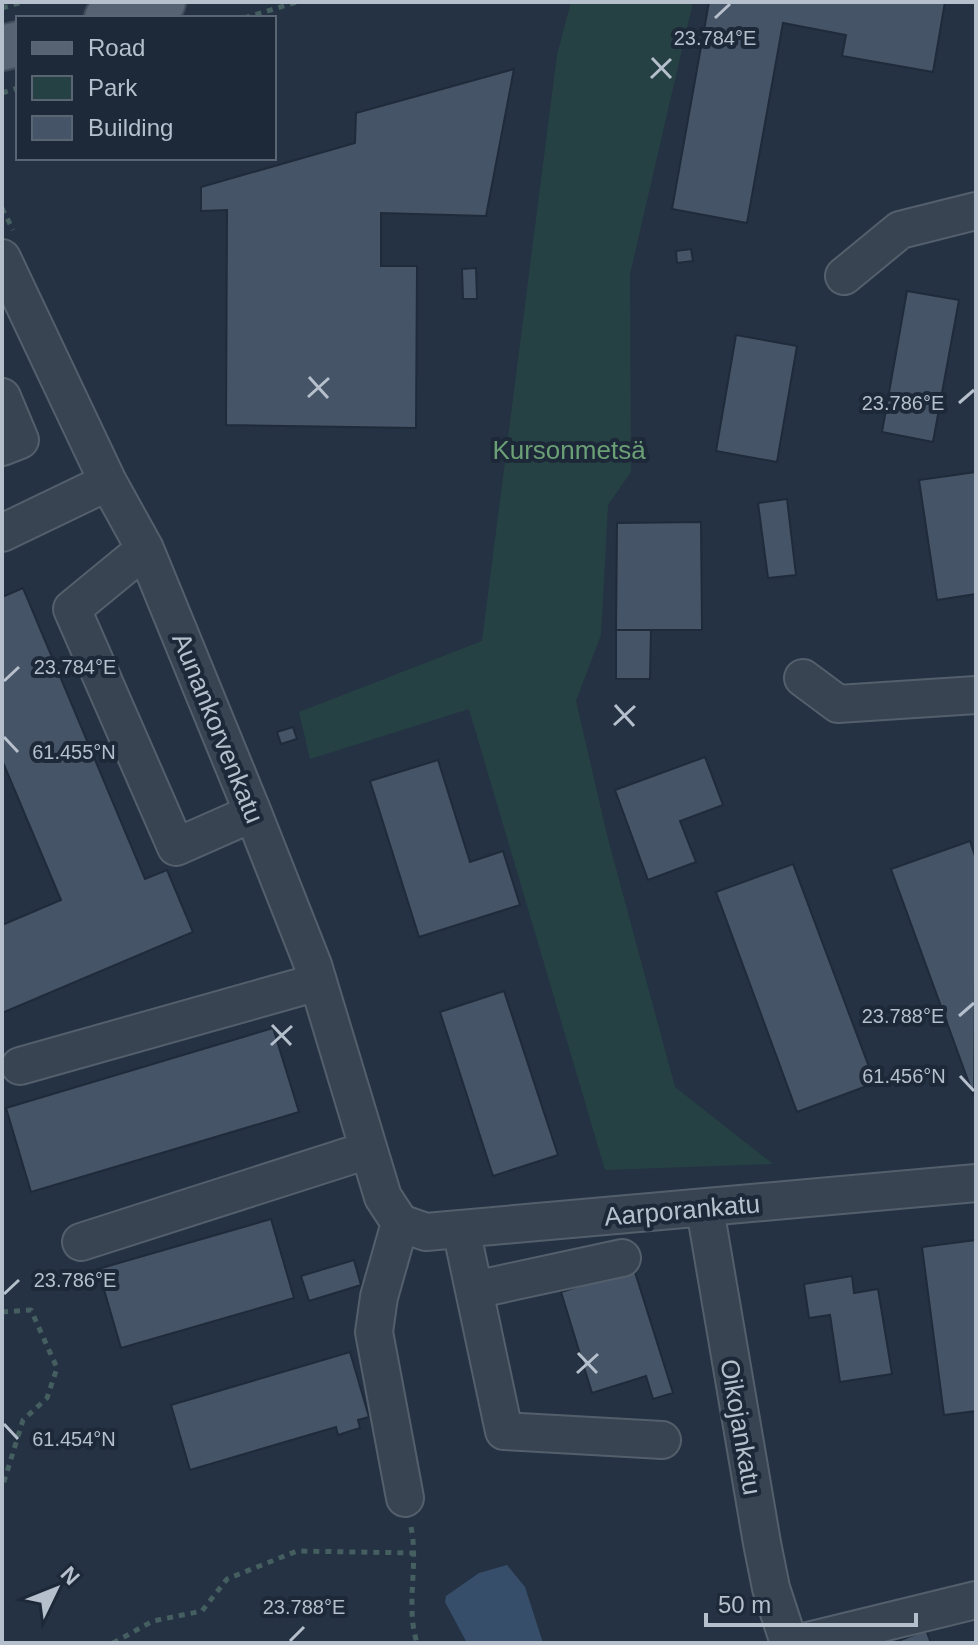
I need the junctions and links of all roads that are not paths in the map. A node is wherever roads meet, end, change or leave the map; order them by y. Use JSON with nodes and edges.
{"nodes":[{"id":1,"x":163,"y":2,"type":"edge"},
{"id":2,"x":114,"y":16,"type":"edge"},
{"id":3,"x":976,"y":211,"type":"edge"},
{"id":4,"x":9,"y":247,"type":"edge"},
{"id":5,"x":844,"y":276,"type":"dead end"},
{"id":6,"x":11,"y":298,"type":"edge"},
{"id":7,"x":60,"y":380,"type":"junction"},
{"id":8,"x":3,"y":400,"type":"edge"},
{"id":9,"x":2,"y":447,"type":"edge"},
{"id":10,"x":108,"y":482,"type":"junction"},
{"id":11,"x":2,"y":533,"type":"edge"},
{"id":12,"x":145,"y":549,"type":"junction"},
{"id":13,"x":803,"y":678,"type":"dead end"},
{"id":14,"x":976,"y":695,"type":"edge"},
{"id":15,"x":253,"y":813,"type":"junction"},
{"id":16,"x":318,"y":982,"type":"junction"},
{"id":17,"x":20,"y":1066,"type":"dead end"},
{"id":18,"x":368,"y":1150,"type":"junction"},
{"id":19,"x":976,"y":1183,"type":"edge"},
{"id":20,"x":705,"y":1209,"type":"junction"},
{"id":21,"x":396,"y":1219,"type":"junction"},
{"id":22,"x":461,"y":1229,"type":"junction"},
{"id":23,"x":81,"y":1242,"type":"dead end"},
{"id":24,"x":622,"y":1258,"type":"dead end"},
{"id":25,"x":474,"y":1290,"type":"junction"},
{"id":26,"x":662,"y":1440,"type":"dead end"},
{"id":27,"x":405,"y":1498,"type":"road end"},
{"id":28,"x":976,"y":1600,"type":"edge"},
{"id":29,"x":789,"y":1643,"type":"edge"},
{"id":30,"x":800,"y":1643,"type":"edge"}],
"edges":[{"from":1,"to":2,"type":"main road"},
{"from":3,"to":5,"type":"street"},
{"from":4,"to":6,"type":"street","name":"Aunankorvenkatu"},
{"from":6,"to":7,"type":"street","name":"Aunankorvenkatu"},
{"from":7,"to":8,"type":"street"},
{"from":7,"to":10,"type":"street","name":"Aunankorvenkatu"},
{"from":8,"to":9,"type":"street"},
{"from":10,"to":11,"type":"street"},
{"from":10,"to":12,"type":"street","name":"Aunankorvenkatu"},
{"from":12,"to":15,"type":"street","name":"Aunankorvenkatu"},
{"from":12,"to":15,"type":"street"},
{"from":13,"to":14,"type":"street"},
{"from":15,"to":16,"type":"street","name":"Aunankorvenkatu"},
{"from":16,"to":17,"type":"street"},
{"from":16,"to":18,"type":"street","name":"Aunankorvenkatu"},
{"from":18,"to":21,"type":"street","name":"Aunankorvenkatu"},
{"from":18,"to":23,"type":"street"},
{"from":19,"to":20,"type":"street","name":"Aarporankatu"},
{"from":20,"to":22,"type":"street","name":"Aarporankatu"},
{"from":20,"to":29,"type":"street","name":"Oikojankatu"},
{"from":21,"to":22,"type":"street","name":"Aarporankatu"},
{"from":21,"to":27,"type":"street"},
{"from":22,"to":25,"type":"street"},
{"from":24,"to":25,"type":"street"},
{"from":25,"to":26,"type":"street"},
{"from":28,"to":30,"type":"street"}]}
